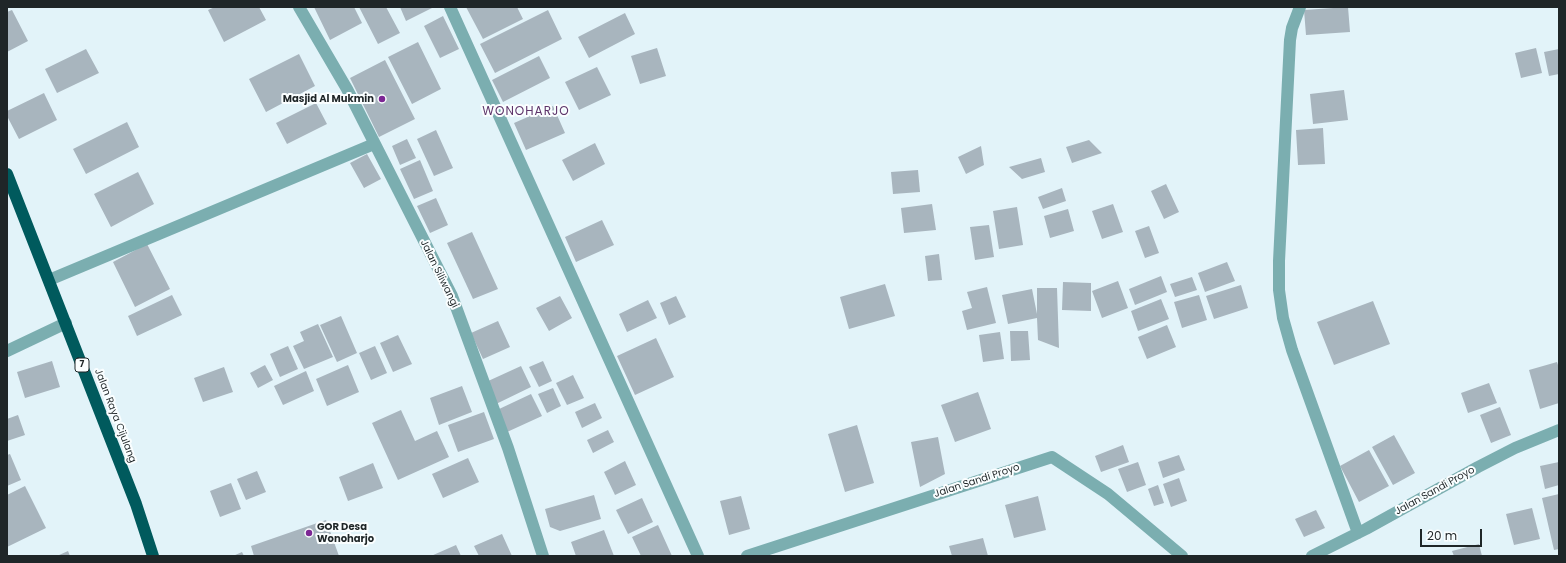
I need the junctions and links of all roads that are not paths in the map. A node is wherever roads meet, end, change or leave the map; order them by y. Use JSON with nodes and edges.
{"nodes":[{"id":1,"x":299,"y":7,"type":"edge"},
{"id":2,"x":450,"y":7,"type":"edge"},
{"id":3,"x":1300,"y":7,"type":"edge"},
{"id":4,"x":374,"y":144,"type":"junction"},
{"id":5,"x":7,"y":174,"type":"edge"},
{"id":6,"x":49,"y":280,"type":"junction"},
{"id":7,"x":66,"y":323,"type":"junction"},
{"id":8,"x":7,"y":351,"type":"edge"},
{"id":9,"x":1559,"y":430,"type":"edge"},
{"id":10,"x":1358,"y":534,"type":"junction"},
{"id":11,"x":154,"y":556,"type":"edge"},
{"id":12,"x":543,"y":556,"type":"edge"},
{"id":13,"x":698,"y":556,"type":"edge"},
{"id":14,"x":747,"y":556,"type":"edge"},
{"id":15,"x":1182,"y":556,"type":"edge"},
{"id":16,"x":1312,"y":556,"type":"edge"}],
"edges":[{"from":1,"to":4,"type":"street","name":"Jalan Siliwangi"},
{"from":2,"to":13,"type":"street"},
{"from":3,"to":10,"type":"street"},
{"from":4,"to":6,"type":"street"},
{"from":4,"to":12,"type":"street","name":"Jalan Siliwangi"},
{"from":5,"to":6,"type":"highway","name":"Jalan Raya Cijulang","number":"7"},
{"from":6,"to":7,"type":"highway","name":"Jalan Raya Cijulang","number":"7"},
{"from":7,"to":8,"type":"street"},
{"from":7,"to":11,"type":"highway","name":"Jalan Raya Cijulang","number":"7"},
{"from":9,"to":10,"type":"street","name":"Jalan Sandi Proyo"},
{"from":10,"to":16,"type":"street","name":"Jalan Sandi Proyo"},
{"from":14,"to":15,"type":"street","name":"Jalan Sandi Proyo"}]}
